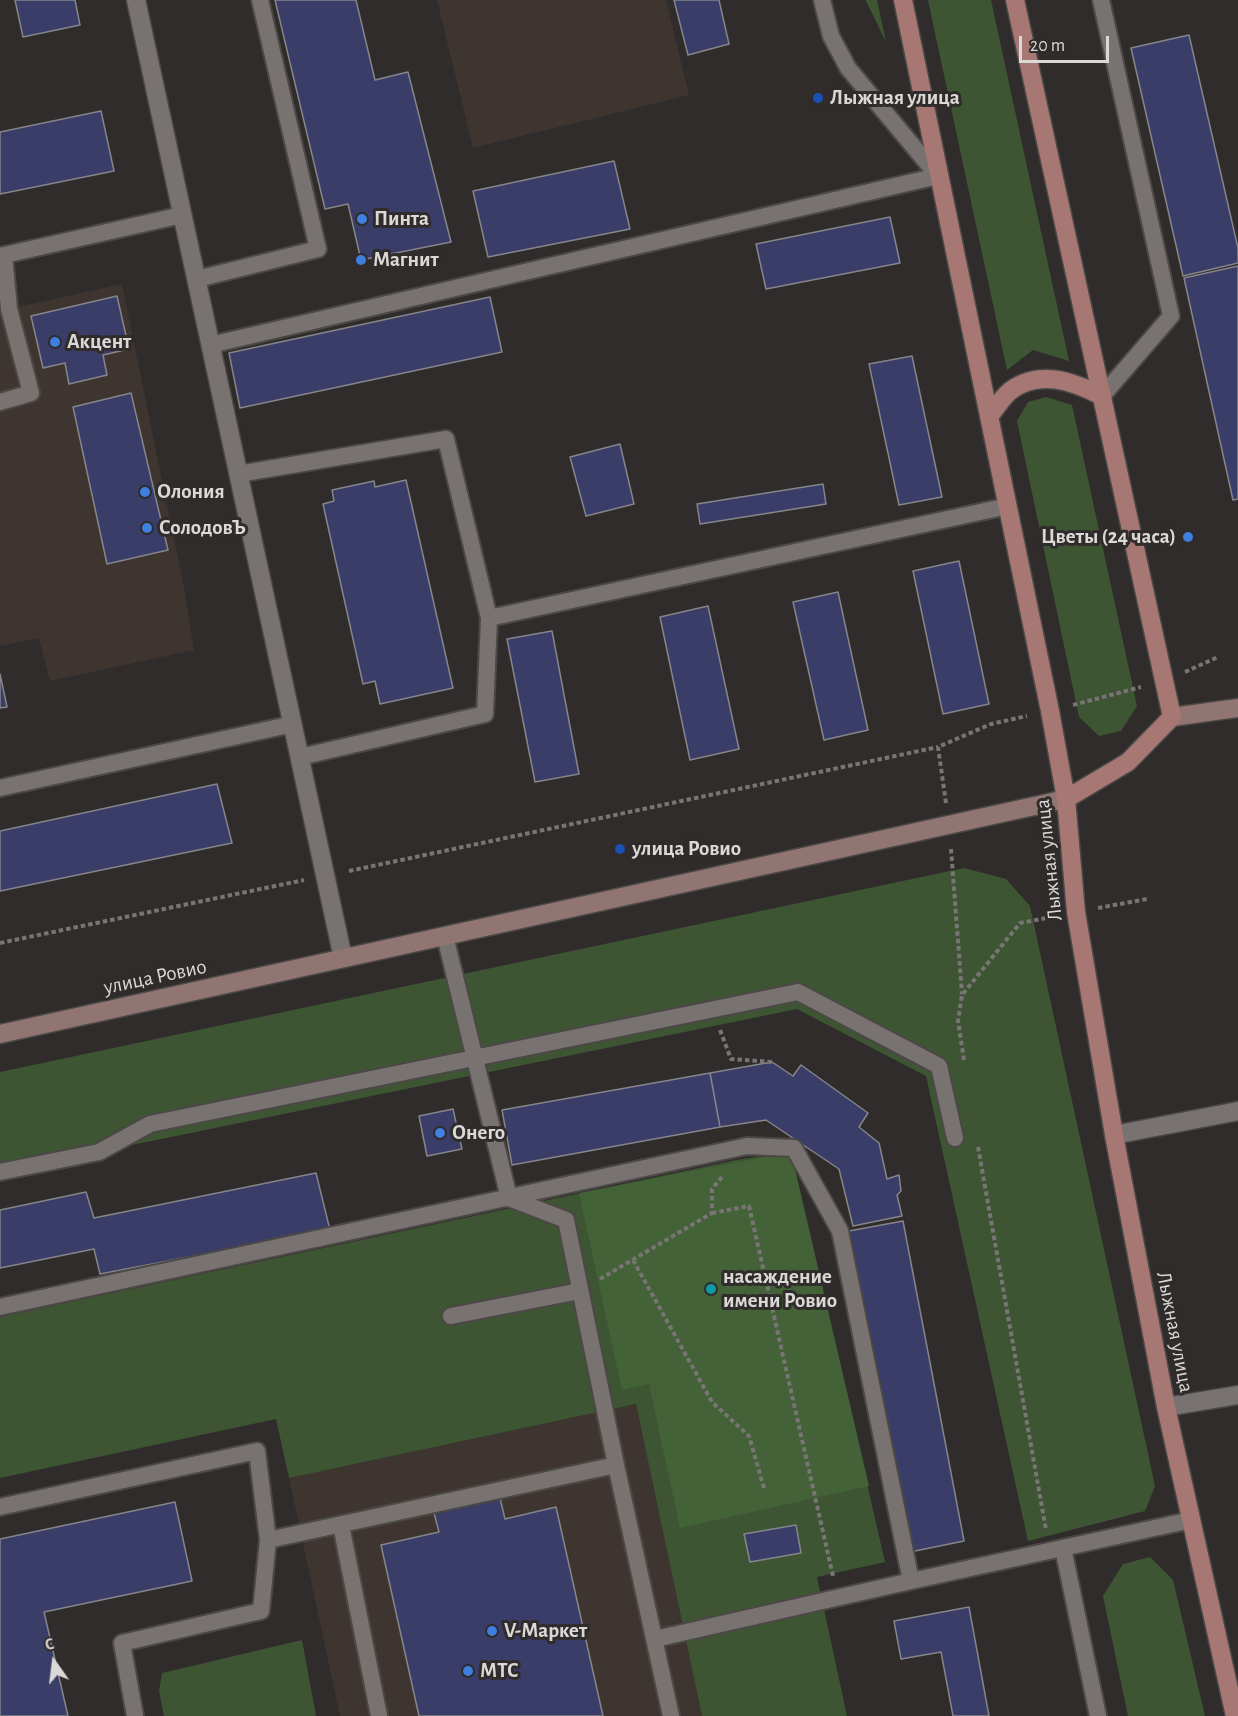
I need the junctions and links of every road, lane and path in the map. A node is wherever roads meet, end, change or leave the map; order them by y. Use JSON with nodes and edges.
{"nodes":[{"id":1,"x":136,"y":0,"type":"edge"},
{"id":2,"x":260,"y":0,"type":"edge"},
{"id":3,"x":822,"y":0,"type":"edge"},
{"id":4,"x":903,"y":0,"type":"edge"},
{"id":5,"x":1015,"y":0,"type":"edge"},
{"id":6,"x":1101,"y":0,"type":"edge"},
{"id":7,"x":938,"y":176,"type":"junction"},
{"id":8,"x":182,"y":215,"type":"junction"},
{"id":9,"x":2,"y":256,"type":"edge"},
{"id":10,"x":197,"y":279,"type":"junction"},
{"id":11,"x":210,"y":345,"type":"junction"},
{"id":12,"x":1102,"y":396,"type":"junction"},
{"id":13,"x":0,"y":402,"type":"edge"},
{"id":14,"x":989,"y":417,"type":"junction"},
{"id":15,"x":238,"y":474,"type":"junction"},
{"id":16,"x":1008,"y":506,"type":"junction"},
{"id":17,"x":489,"y":618,"type":"junction"},
{"id":18,"x":1218,"y":657,"type":"dead end"},
{"id":19,"x":1166,"y":680,"type":"junction"},
{"id":20,"x":1238,"y":708,"type":"edge"},
{"id":21,"x":1050,"y":711,"type":"junction"},
{"id":22,"x":1172,"y":717,"type":"junction"},
{"id":23,"x":293,"y":724,"type":"junction"},
{"id":24,"x":938,"y":747,"type":"junction"},
{"id":25,"x":300,"y":757,"type":"junction"},
{"id":26,"x":0,"y":788,"type":"edge"},
{"id":27,"x":1066,"y":799,"type":"junction"},
{"id":28,"x":949,"y":824,"type":"junction"},
{"id":29,"x":325,"y":876,"type":"junction"},
{"id":30,"x":1147,"y":898,"type":"dead end"},
{"id":31,"x":1076,"y":912,"type":"junction"},
{"id":32,"x":445,"y":936,"type":"junction"},
{"id":33,"x":0,"y":944,"type":"edge"},
{"id":34,"x":343,"y":958,"type":"junction"},
{"id":35,"x":962,"y":995,"type":"junction"},
{"id":36,"x":712,"y":1010,"type":"junction"},
{"id":37,"x":0,"y":1034,"type":"edge"},
{"id":38,"x":474,"y":1059,"type":"junction"},
{"id":39,"x":772,"y":1062,"type":"dead end"},
{"id":40,"x":965,"y":1065,"type":"dead end"},
{"id":41,"x":1238,"y":1112,"type":"edge"},
{"id":42,"x":1114,"y":1135,"type":"junction"},
{"id":43,"x":955,"y":1138,"type":"dead end"},
{"id":44,"x":977,"y":1144,"type":"dead end"},
{"id":45,"x":747,"y":1146,"type":"junction"},
{"id":46,"x":0,"y":1172,"type":"edge"},
{"id":47,"x":508,"y":1198,"type":"junction"},
{"id":48,"x":712,"y":1213,"type":"junction"},
{"id":49,"x":633,"y":1260,"type":"junction"},
{"id":50,"x":580,"y":1291,"type":"junction"},
{"id":51,"x":0,"y":1307,"type":"edge"},
{"id":52,"x":451,"y":1316,"type":"dead end"},
{"id":53,"x":1238,"y":1395,"type":"edge"},
{"id":54,"x":1166,"y":1407,"type":"junction"},
{"id":55,"x":616,"y":1465,"type":"junction"},
{"id":56,"x":764,"y":1488,"type":"dead end"},
{"id":57,"x":0,"y":1507,"type":"edge"},
{"id":58,"x":1191,"y":1520,"type":"junction"},
{"id":59,"x":341,"y":1524,"type":"junction"},
{"id":60,"x":268,"y":1540,"type":"junction"},
{"id":61,"x":1057,"y":1550,"type":"junction"},
{"id":62,"x":911,"y":1581,"type":"junction"},
{"id":63,"x":837,"y":1598,"type":"junction"},
{"id":64,"x":655,"y":1639,"type":"junction"},
{"id":65,"x":135,"y":1716,"type":"edge"},
{"id":66,"x":379,"y":1716,"type":"edge"},
{"id":67,"x":671,"y":1716,"type":"edge"},
{"id":68,"x":1098,"y":1716,"type":"edge"},
{"id":69,"x":1235,"y":1716,"type":"edge"}],
"edges":[{"from":1,"to":8,"type":"street"},
{"from":2,"to":10,"type":"lane"},
{"from":3,"to":7,"type":"lane"},
{"from":4,"to":7,"type":"main road","name":"Лыжная улица"},
{"from":5,"to":12,"type":"main road"},
{"from":6,"to":12,"type":"lane"},
{"from":7,"to":11,"type":"lane"},
{"from":7,"to":14,"type":"main road","name":"Лыжная улица"},
{"from":8,"to":9,"type":"lane"},
{"from":8,"to":10,"type":"street"},
{"from":9,"to":13,"type":"lane"},
{"from":10,"to":11,"type":"street"},
{"from":11,"to":15,"type":"street"},
{"from":12,"to":14,"type":"main road"},
{"from":12,"to":19,"type":"main road"},
{"from":14,"to":16,"type":"main road","name":"Лыжная улица"},
{"from":15,"to":17,"type":"lane"},
{"from":15,"to":23,"type":"street"},
{"from":16,"to":17,"type":"lane"},
{"from":16,"to":21,"type":"main road","name":"Лыжная улица"},
{"from":17,"to":25,"type":"lane"},
{"from":18,"to":19,"type":"path"},
{"from":19,"to":21,"type":"path"},
{"from":19,"to":22,"type":"main road"},
{"from":20,"to":22,"type":"main road"},
{"from":21,"to":24,"type":"path"},
{"from":21,"to":27,"type":"main road","name":"Лыжная улица"},
{"from":22,"to":27,"type":"main road","name":"улица Ровио"},
{"from":23,"to":25,"type":"street"},
{"from":23,"to":26,"type":"lane"},
{"from":24,"to":28,"type":"path"},
{"from":24,"to":29,"type":"path"},
{"from":25,"to":29,"type":"street"},
{"from":27,"to":28,"type":"main road","name":"улица Ровио"},
{"from":27,"to":31,"type":"main road","name":"Лыжная улица"},
{"from":28,"to":32,"type":"main road","name":"улица Ровио"},
{"from":28,"to":35,"type":"path"},
{"from":29,"to":33,"type":"path"},
{"from":29,"to":34,"type":"street"},
{"from":30,"to":31,"type":"path"},
{"from":31,"to":35,"type":"path"},
{"from":31,"to":42,"type":"main road","name":"Лыжная улица"},
{"from":32,"to":34,"type":"main road","name":"улица Ровио"},
{"from":32,"to":38,"type":"lane"},
{"from":34,"to":37,"type":"main road","name":"улица Ровио"},
{"from":35,"to":40,"type":"path"},
{"from":36,"to":38,"type":"lane"},
{"from":36,"to":39,"type":"path"},
{"from":36,"to":43,"type":"lane"},
{"from":38,"to":46,"type":"lane"},
{"from":38,"to":47,"type":"lane"},
{"from":41,"to":42,"type":"street"},
{"from":42,"to":54,"type":"main road","name":"Лыжная улица"},
{"from":44,"to":61,"type":"path"},
{"from":45,"to":47,"type":"lane"},
{"from":45,"to":48,"type":"path"},
{"from":45,"to":62,"type":"lane"},
{"from":47,"to":50,"type":"lane"},
{"from":47,"to":51,"type":"lane"},
{"from":48,"to":49,"type":"path"},
{"from":48,"to":63,"type":"path"},
{"from":49,"to":50,"type":"path"},
{"from":49,"to":56,"type":"path"},
{"from":50,"to":52,"type":"lane"},
{"from":50,"to":55,"type":"lane"},
{"from":53,"to":54,"type":"street"},
{"from":54,"to":58,"type":"main road","name":"Лыжная улица"},
{"from":55,"to":59,"type":"lane"},
{"from":55,"to":64,"type":"lane"},
{"from":57,"to":60,"type":"lane"},
{"from":58,"to":61,"type":"lane"},
{"from":58,"to":69,"type":"main road","name":"Лыжная улица"},
{"from":59,"to":60,"type":"lane"},
{"from":59,"to":66,"type":"lane"},
{"from":60,"to":65,"type":"lane"},
{"from":61,"to":62,"type":"lane"},
{"from":61,"to":68,"type":"lane"},
{"from":62,"to":63,"type":"lane"},
{"from":63,"to":64,"type":"lane"},
{"from":64,"to":67,"type":"lane"}]}
